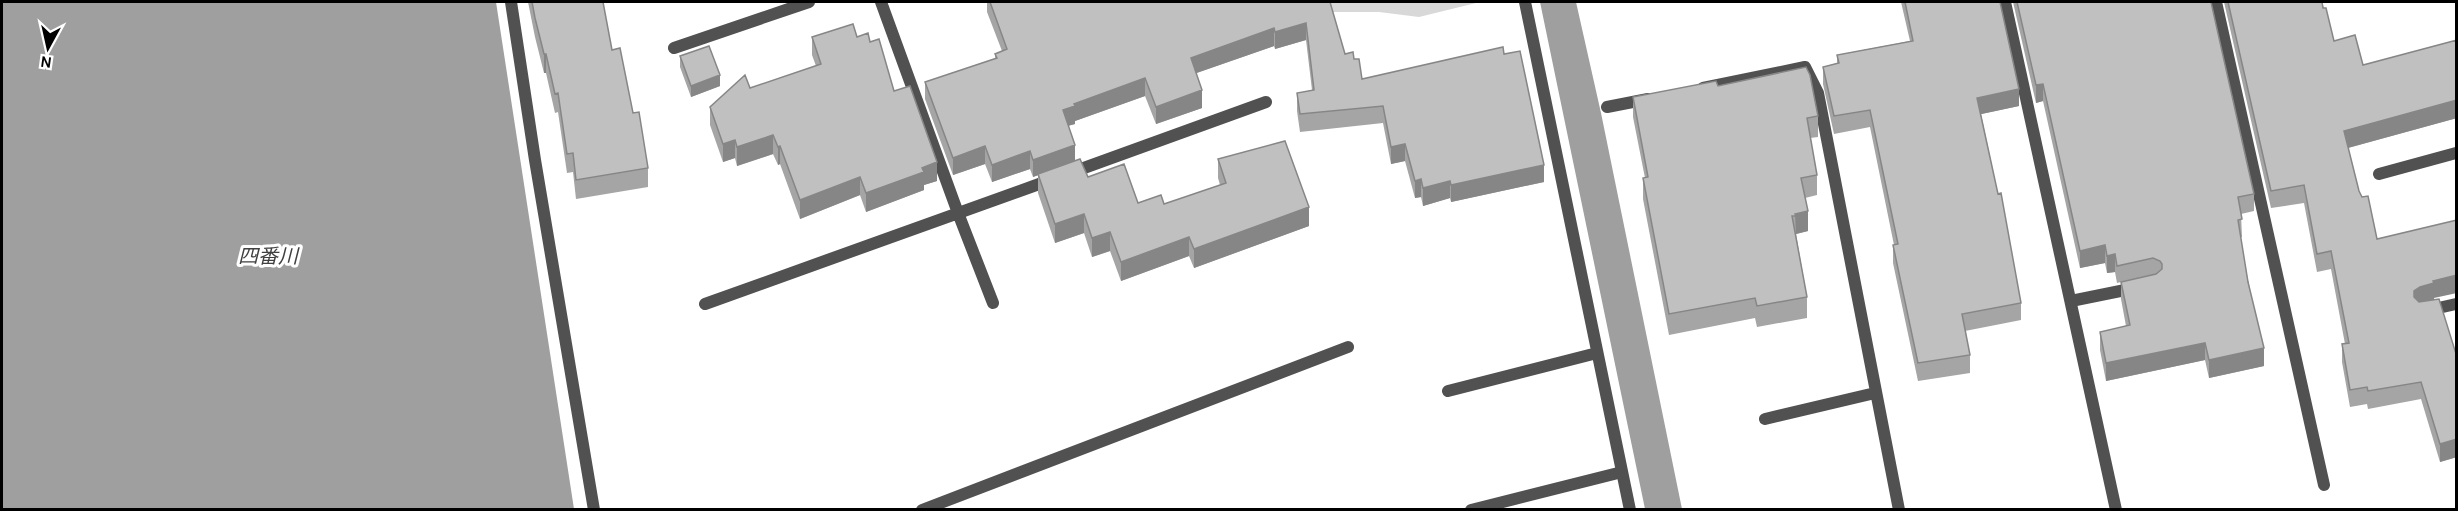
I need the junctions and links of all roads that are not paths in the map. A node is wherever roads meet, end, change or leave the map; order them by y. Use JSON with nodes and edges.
{"nodes":[{"id":1,"x":511,"y":2,"type":"edge"},
{"id":2,"x":809,"y":2,"type":"edge"},
{"id":3,"x":881,"y":2,"type":"edge"},
{"id":4,"x":1525,"y":2,"type":"edge"},
{"id":5,"x":2005,"y":2,"type":"edge"},
{"id":6,"x":2216,"y":2,"type":"edge"},
{"id":7,"x":674,"y":48,"type":"dead end"},
{"id":8,"x":1688,"y":91,"type":"edge"},
{"id":9,"x":1665,"y":95,"type":"edge"},
{"id":10,"x":1266,"y":102,"type":"dead end"},
{"id":11,"x":1607,"y":107,"type":"dead end"},
{"id":12,"x":2457,"y":153,"type":"edge"},
{"id":13,"x":2379,"y":174,"type":"dead end"},
{"id":14,"x":958,"y":213,"type":"junction"},
{"id":15,"x":2143,"y":286,"type":"edge"},
{"id":16,"x":2071,"y":301,"type":"junction"},
{"id":17,"x":993,"y":303,"type":"dead end"},
{"id":18,"x":705,"y":304,"type":"dead end"},
{"id":19,"x":2457,"y":304,"type":"edge"},
{"id":20,"x":2422,"y":312,"type":"edge"},
{"id":21,"x":1348,"y":347,"type":"dead end"},
{"id":22,"x":1597,"y":353,"type":"junction"},
{"id":23,"x":1448,"y":391,"type":"dead end"},
{"id":24,"x":1875,"y":393,"type":"junction"},
{"id":25,"x":1765,"y":419,"type":"dead end"},
{"id":26,"x":1622,"y":472,"type":"junction"},
{"id":27,"x":2324,"y":485,"type":"dead end"},
{"id":28,"x":594,"y":510,"type":"edge"},
{"id":29,"x":922,"y":510,"type":"edge"},
{"id":30,"x":1471,"y":510,"type":"edge"},
{"id":31,"x":1630,"y":510,"type":"edge"},
{"id":32,"x":1899,"y":510,"type":"edge"},
{"id":33,"x":2116,"y":510,"type":"edge"}],
"edges":[{"from":1,"to":28,"type":"street"},
{"from":2,"to":7,"type":"street"},
{"from":3,"to":14,"type":"street"},
{"from":4,"to":22,"type":"street"},
{"from":5,"to":16,"type":"street"},
{"from":6,"to":27,"type":"street"},
{"from":8,"to":24,"type":"street"},
{"from":9,"to":11,"type":"street"},
{"from":10,"to":14,"type":"street"},
{"from":12,"to":13,"type":"street"},
{"from":14,"to":17,"type":"street"},
{"from":14,"to":18,"type":"street"},
{"from":15,"to":16,"type":"street"},
{"from":16,"to":33,"type":"street"},
{"from":19,"to":20,"type":"street"},
{"from":21,"to":29,"type":"street"},
{"from":22,"to":23,"type":"street"},
{"from":22,"to":26,"type":"street"},
{"from":24,"to":25,"type":"street"},
{"from":24,"to":32,"type":"street"},
{"from":26,"to":30,"type":"street"},
{"from":26,"to":31,"type":"street"}]}
